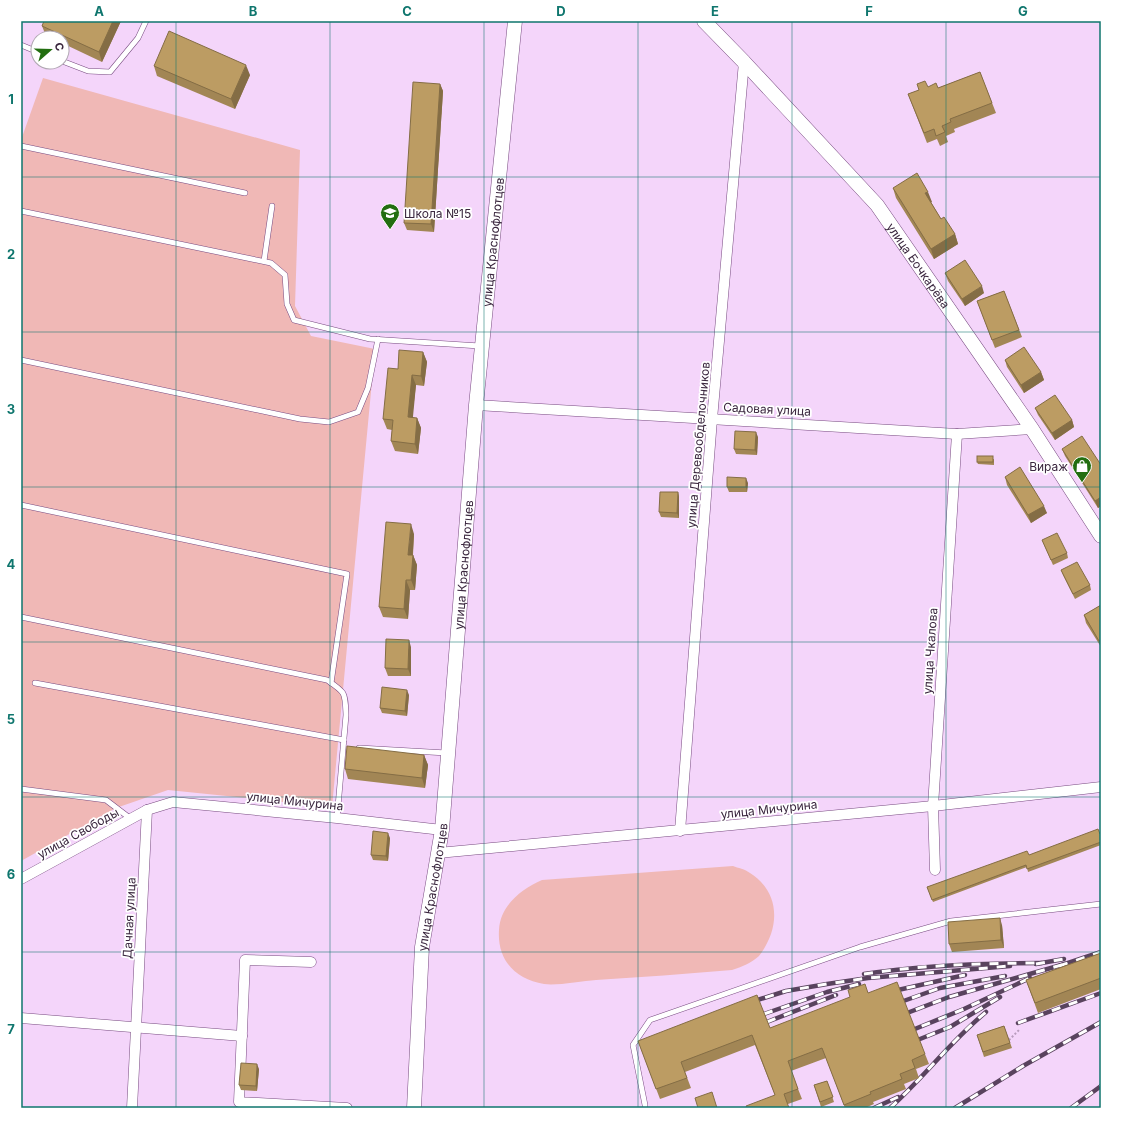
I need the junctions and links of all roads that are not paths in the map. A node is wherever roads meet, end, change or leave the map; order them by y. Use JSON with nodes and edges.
{"nodes":[{"id":1,"x":146,"y":21,"type":"edge"},
{"id":2,"x":515,"y":21,"type":"edge"},
{"id":3,"x":704,"y":21,"type":"edge"},
{"id":4,"x":744,"y":62,"type":"junction"},
{"id":5,"x":70,"y":64,"type":"edge"},
{"id":6,"x":21,"y":146,"type":"edge"},
{"id":7,"x":245,"y":193,"type":"dead end"},
{"id":8,"x":272,"y":206,"type":"dead end"},
{"id":9,"x":21,"y":211,"type":"edge"},
{"id":10,"x":264,"y":261,"type":"junction"},
{"id":11,"x":378,"y":339,"type":"junction"},
{"id":12,"x":483,"y":346,"type":"junction"},
{"id":13,"x":21,"y":360,"type":"edge"},
{"id":14,"x":476,"y":405,"type":"junction"},
{"id":15,"x":712,"y":419,"type":"junction"},
{"id":16,"x":1032,"y":429,"type":"junction"},
{"id":17,"x":957,"y":434,"type":"junction"},
{"id":18,"x":21,"y":505,"type":"edge"},
{"id":19,"x":1101,"y":536,"type":"edge"},
{"id":20,"x":21,"y":617,"type":"edge"},
{"id":21,"x":35,"y":683,"type":"dead end"},
{"id":22,"x":331,"y":683,"type":"junction"},
{"id":23,"x":344,"y":740,"type":"junction"},
{"id":24,"x":343,"y":747,"type":"junction"},
{"id":25,"x":448,"y":753,"type":"junction"},
{"id":26,"x":1101,"y":787,"type":"edge"},
{"id":27,"x":21,"y":789,"type":"edge"},
{"id":28,"x":933,"y":806,"type":"junction"},
{"id":29,"x":147,"y":810,"type":"junction"},
{"id":30,"x":337,"y":818,"type":"junction"},
{"id":31,"x":131,"y":819,"type":"junction"},
{"id":32,"x":442,"y":830,"type":"junction"},
{"id":33,"x":680,"y":831,"type":"junction"},
{"id":34,"x":438,"y":853,"type":"junction"},
{"id":35,"x":935,"y":870,"type":"dead end"},
{"id":36,"x":21,"y":880,"type":"edge"},
{"id":37,"x":1101,"y":904,"type":"edge"},
{"id":38,"x":311,"y":962,"type":"dead end"},
{"id":39,"x":21,"y":1018,"type":"edge"},
{"id":40,"x":137,"y":1027,"type":"junction"},
{"id":41,"x":242,"y":1036,"type":"junction"},
{"id":42,"x":645,"y":1105,"type":"dead end"},
{"id":43,"x":132,"y":1108,"type":"edge"},
{"id":44,"x":347,"y":1108,"type":"edge"},
{"id":45,"x":414,"y":1108,"type":"edge"}],
"edges":[{"from":1,"to":5,"type":"lane"},
{"from":2,"to":12,"type":"street","name":"улица Краснофлотцев"},
{"from":3,"to":4,"type":"street","name":"улица Бочкарёва"},
{"from":4,"to":15,"type":"street","name":"улица Деревообделочников"},
{"from":4,"to":16,"type":"street","name":"улица Бочкарёва"},
{"from":6,"to":7,"type":"lane"},
{"from":8,"to":10,"type":"lane"},
{"from":9,"to":10,"type":"lane"},
{"from":10,"to":11,"type":"lane"},
{"from":11,"to":12,"type":"lane"},
{"from":11,"to":13,"type":"lane"},
{"from":12,"to":14,"type":"street","name":"улица Краснофлотцев"},
{"from":14,"to":15,"type":"street","name":"Садовая улица"},
{"from":14,"to":25,"type":"street","name":"улица Краснофлотцев"},
{"from":15,"to":17,"type":"street","name":"Садовая улица"},
{"from":15,"to":33,"type":"street","name":"улица Деревообделочников"},
{"from":16,"to":17,"type":"street","name":"Садовая улица"},
{"from":16,"to":19,"type":"street","name":"улица Бочкарёва"},
{"from":17,"to":28,"type":"street","name":"улица Чкалова"},
{"from":18,"to":22,"type":"lane"},
{"from":20,"to":22,"type":"lane"},
{"from":21,"to":23,"type":"lane"},
{"from":22,"to":23,"type":"lane"},
{"from":23,"to":24,"type":"lane"},
{"from":24,"to":25,"type":"lane"},
{"from":24,"to":30,"type":"lane"},
{"from":25,"to":32,"type":"street","name":"улица Краснофлотцев"},
{"from":26,"to":28,"type":"street","name":"улица Мичурина"},
{"from":27,"to":31,"type":"lane"},
{"from":28,"to":33,"type":"street","name":"улица Мичурина"},
{"from":28,"to":35,"type":"street","name":"улица Чкалова"},
{"from":29,"to":30,"type":"street","name":"улица Мичурина"},
{"from":29,"to":31,"type":"street","name":"улица Свободы"},
{"from":29,"to":40,"type":"street","name":"Дачная улица"},
{"from":30,"to":32,"type":"street","name":"улица Мичурина"},
{"from":31,"to":36,"type":"street","name":"улица Свободы"},
{"from":32,"to":34,"type":"street","name":"улица Краснофлотцев"},
{"from":33,"to":34,"type":"street","name":"улица Мичурина"},
{"from":34,"to":45,"type":"street","name":"улица Краснофлотцев"},
{"from":37,"to":42,"type":"lane"},
{"from":38,"to":41,"type":"street"},
{"from":39,"to":40,"type":"street"},
{"from":40,"to":41,"type":"street"},
{"from":40,"to":43,"type":"street","name":"Дачная улица"},
{"from":41,"to":44,"type":"street"}]}
